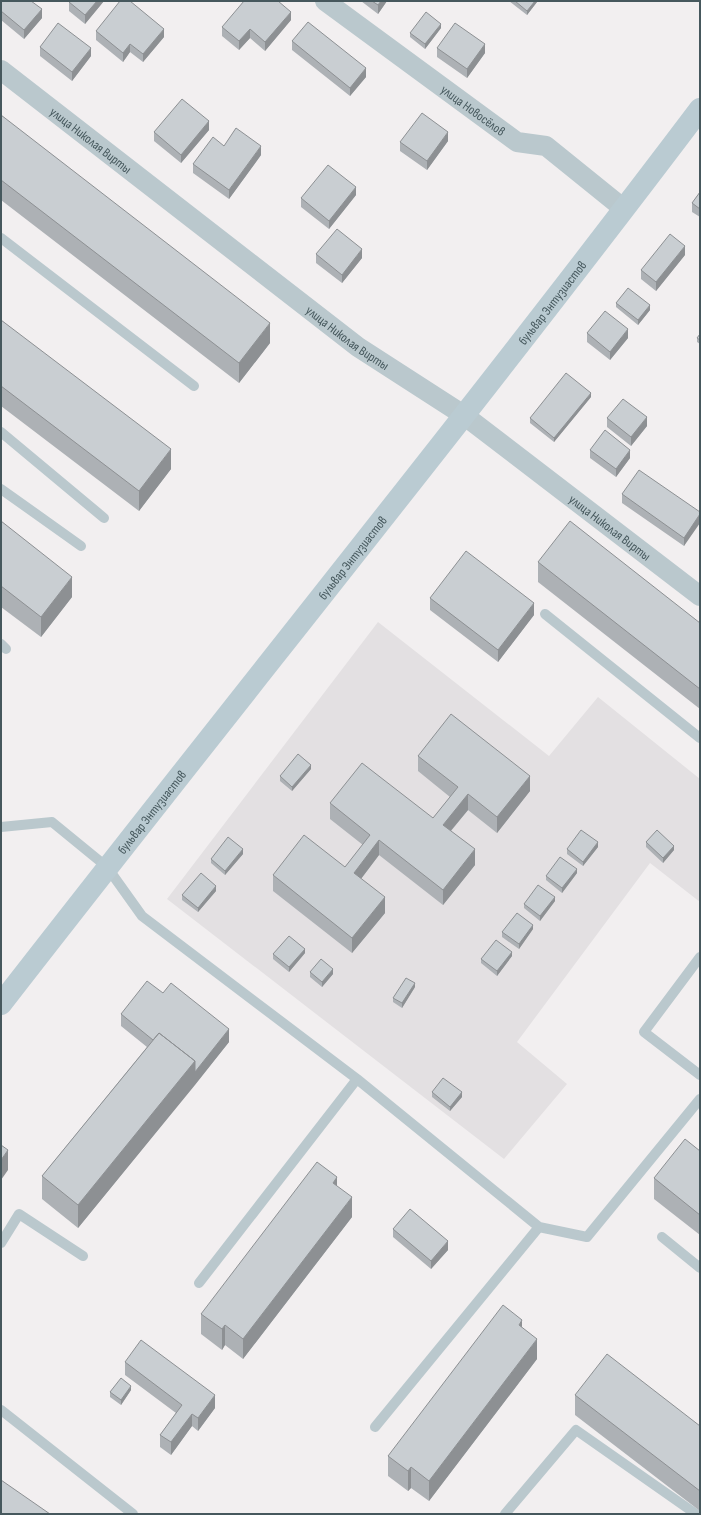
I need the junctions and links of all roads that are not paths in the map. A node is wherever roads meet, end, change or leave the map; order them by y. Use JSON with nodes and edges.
{"nodes":[{"id":1,"x":325,"y":1,"type":"edge"},
{"id":2,"x":1,"y":70,"type":"edge"},
{"id":3,"x":700,"y":109,"type":"edge"},
{"id":4,"x":624,"y":209,"type":"junction"},
{"id":5,"x":1,"y":238,"type":"edge"},
{"id":6,"x":194,"y":386,"type":"dead end"},
{"id":7,"x":465,"y":416,"type":"junction"},
{"id":8,"x":1,"y":432,"type":"edge"},
{"id":9,"x":1,"y":488,"type":"edge"},
{"id":10,"x":104,"y":518,"type":"dead end"},
{"id":11,"x":81,"y":546,"type":"dead end"},
{"id":12,"x":698,"y":590,"type":"edge"},
{"id":13,"x":545,"y":614,"type":"dead end"},
{"id":14,"x":700,"y":738,"type":"edge"},
{"id":15,"x":1,"y":827,"type":"edge"},
{"id":16,"x":107,"y":867,"type":"junction"},
{"id":17,"x":700,"y":957,"type":"edge"},
{"id":18,"x":1,"y":1004,"type":"edge"},
{"id":19,"x":700,"y":1075,"type":"edge"},
{"id":20,"x":357,"y":1079,"type":"junction"},
{"id":21,"x":700,"y":1099,"type":"edge"},
{"id":22,"x":539,"y":1227,"type":"junction"},
{"id":23,"x":662,"y":1237,"type":"dead end"},
{"id":24,"x":1,"y":1243,"type":"edge"},
{"id":25,"x":83,"y":1256,"type":"dead end"},
{"id":26,"x":700,"y":1268,"type":"edge"},
{"id":27,"x":199,"y":1283,"type":"dead end"},
{"id":28,"x":1,"y":1410,"type":"edge"},
{"id":29,"x":375,"y":1427,"type":"dead end"},
{"id":30,"x":133,"y":1514,"type":"edge"},
{"id":31,"x":505,"y":1514,"type":"edge"},
{"id":32,"x":696,"y":1514,"type":"edge"}],
"edges":[{"from":1,"to":4,"type":"street","name":"улица Новосёлов"},
{"from":2,"to":7,"type":"street","name":"улица Николая Вирты"},
{"from":3,"to":4,"type":"main road","name":"бульвар Энтузиастов"},
{"from":4,"to":7,"type":"main road","name":"бульвар Энтузиастов"},
{"from":5,"to":6,"type":"lane"},
{"from":7,"to":12,"type":"street","name":"улица Николая Вирты"},
{"from":7,"to":16,"type":"main road","name":"бульвар Энтузиастов"},
{"from":8,"to":10,"type":"lane"},
{"from":9,"to":11,"type":"lane"},
{"from":13,"to":14,"type":"lane"},
{"from":15,"to":16,"type":"lane"},
{"from":16,"to":18,"type":"main road","name":"бульвар Энтузиастов"},
{"from":16,"to":20,"type":"lane"},
{"from":17,"to":19,"type":"lane"},
{"from":20,"to":22,"type":"lane"},
{"from":20,"to":27,"type":"lane"},
{"from":21,"to":22,"type":"lane"},
{"from":22,"to":29,"type":"lane"},
{"from":23,"to":26,"type":"lane"},
{"from":24,"to":25,"type":"lane"},
{"from":28,"to":30,"type":"lane"},
{"from":31,"to":32,"type":"lane"}]}
